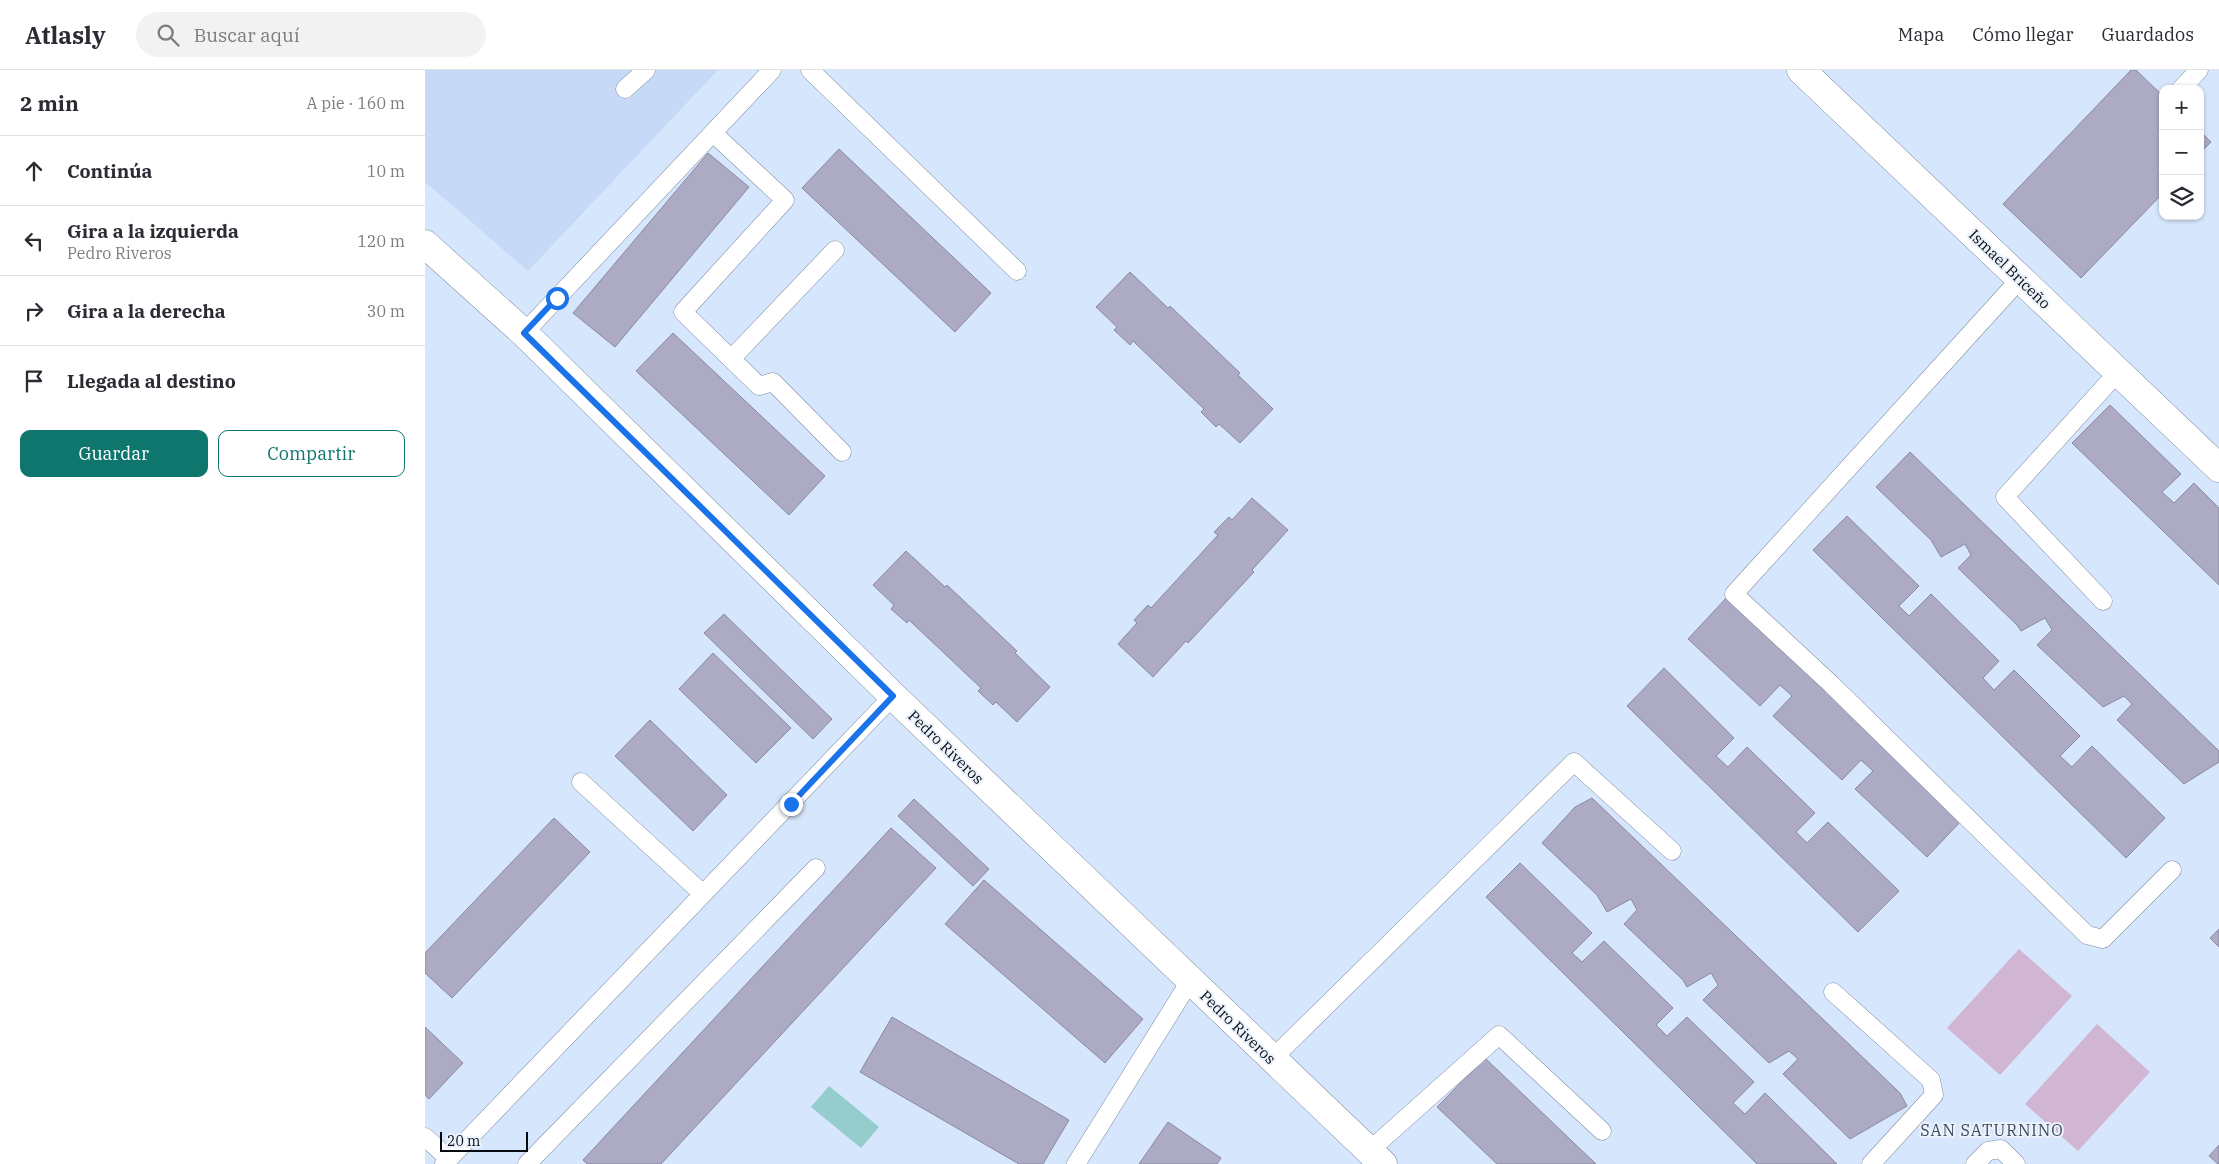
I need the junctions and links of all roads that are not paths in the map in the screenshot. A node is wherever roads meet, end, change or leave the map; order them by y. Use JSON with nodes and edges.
{"nodes":[{"id":1,"x":646,"y":70,"type":"edge"},
{"id":2,"x":772,"y":70,"type":"edge"},
{"id":3,"x":809,"y":70,"type":"edge"},
{"id":4,"x":1801,"y":70,"type":"edge"},
{"id":5,"x":2199,"y":70,"type":"edge"},
{"id":6,"x":2185,"y":85,"type":"edge"},
{"id":7,"x":625,"y":89,"type":"dead end"},
{"id":8,"x":713,"y":133,"type":"junction"},
{"id":9,"x":425,"y":244,"type":"edge"},
{"id":10,"x":835,"y":250,"type":"dead end"},
{"id":11,"x":1017,"y":271,"type":"dead end"},
{"id":12,"x":2020,"y":279,"type":"junction"},
{"id":13,"x":524,"y":333,"type":"junction"},
{"id":14,"x":731,"y":359,"type":"junction"},
{"id":15,"x":2118,"y":372,"type":"junction"},
{"id":16,"x":842,"y":452,"type":"dead end"},
{"id":17,"x":2219,"y":468,"type":"edge"},
{"id":18,"x":2103,"y":601,"type":"dead end"},
{"id":19,"x":893,"y":696,"type":"junction"},
{"id":20,"x":581,"y":782,"type":"dead end"},
{"id":21,"x":1672,"y":850,"type":"dead end"},
{"id":22,"x":816,"y":868,"type":"dead end"},
{"id":23,"x":2172,"y":870,"type":"dead end"},
{"id":24,"x":703,"y":894,"type":"junction"},
{"id":25,"x":1190,"y":982,"type":"junction"},
{"id":26,"x":1833,"y":992,"type":"dead end"},
{"id":27,"x":1272,"y":1059,"type":"junction"},
{"id":28,"x":1603,"y":1131,"type":"dead end"},
{"id":29,"x":425,"y":1137,"type":"edge"},
{"id":30,"x":1376,"y":1157,"type":"edge"},
{"id":31,"x":447,"y":1162,"type":"edge"},
{"id":32,"x":527,"y":1164,"type":"edge"},
{"id":33,"x":1076,"y":1164,"type":"edge"},
{"id":34,"x":1871,"y":1164,"type":"edge"},
{"id":35,"x":1975,"y":1164,"type":"edge"},
{"id":36,"x":2016,"y":1164,"type":"edge"}],
"edges":[{"from":1,"to":7,"type":"lane"},
{"from":2,"to":8,"type":"lane"},
{"from":3,"to":11,"type":"lane"},
{"from":4,"to":12,"type":"street","name":"Ismael Briceño"},
{"from":5,"to":6,"type":"lane"},
{"from":8,"to":13,"type":"lane"},
{"from":8,"to":14,"type":"lane"},
{"from":9,"to":13,"type":"street","name":"Pedro Riveros"},
{"from":10,"to":14,"type":"lane"},
{"from":12,"to":15,"type":"street","name":"Ismael Briceño"},
{"from":12,"to":23,"type":"lane"},
{"from":13,"to":19,"type":"street","name":"Pedro Riveros"},
{"from":14,"to":16,"type":"lane"},
{"from":15,"to":17,"type":"street","name":"Ismael Briceño"},
{"from":15,"to":18,"type":"lane"},
{"from":19,"to":24,"type":"lane"},
{"from":19,"to":25,"type":"street","name":"Pedro Riveros"},
{"from":20,"to":24,"type":"lane"},
{"from":21,"to":27,"type":"lane"},
{"from":22,"to":32,"type":"lane"},
{"from":24,"to":31,"type":"lane"},
{"from":25,"to":27,"type":"street","name":"Pedro Riveros"},
{"from":25,"to":33,"type":"lane"},
{"from":26,"to":34,"type":"lane"},
{"from":27,"to":30,"type":"street","name":"Pedro Riveros"},
{"from":28,"to":30,"type":"lane"},
{"from":29,"to":31,"type":"lane"},
{"from":35,"to":36,"type":"lane"}]}
